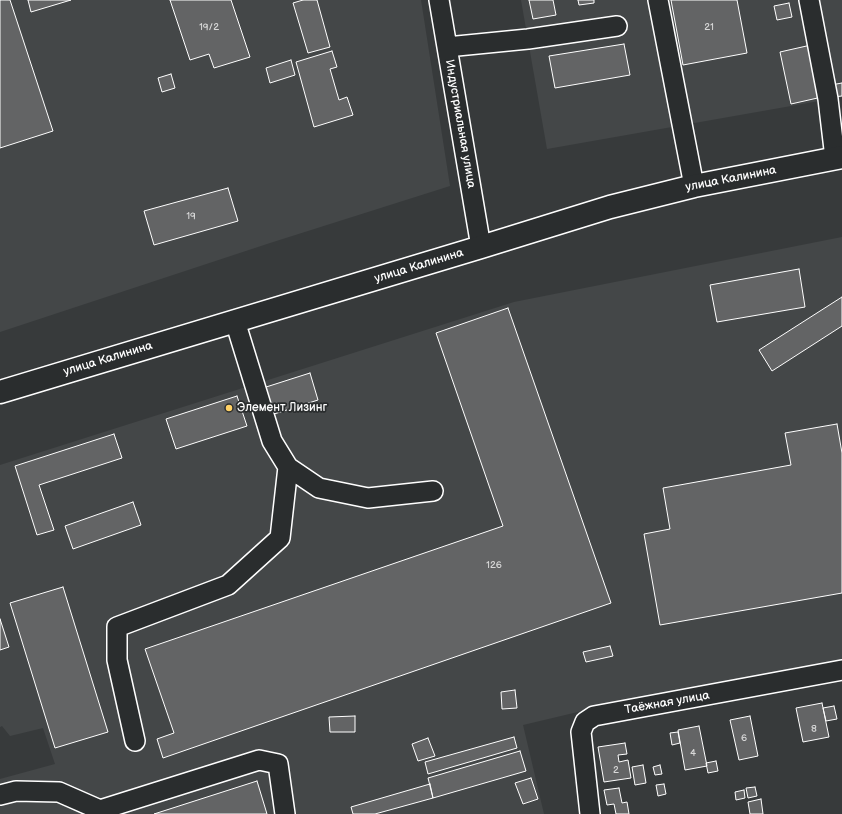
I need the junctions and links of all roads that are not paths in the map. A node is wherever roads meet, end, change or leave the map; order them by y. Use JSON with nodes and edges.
{"nodes":[{"id":1,"x":439,"y":0,"type":"edge"},
{"id":2,"x":658,"y":0,"type":"edge"},
{"id":3,"x":809,"y":0,"type":"edge"},
{"id":4,"x":617,"y":26,"type":"dead end"},
{"id":5,"x":447,"y":48,"type":"junction"},
{"id":6,"x":838,"y":158,"type":"edge"},
{"id":7,"x":694,"y":186,"type":"junction"},
{"id":8,"x":481,"y":247,"type":"junction"},
{"id":9,"x":235,"y":321,"type":"junction"},
{"id":10,"x":0,"y":392,"type":"edge"},
{"id":11,"x":288,"y":467,"type":"junction"},
{"id":12,"x":433,"y":491,"type":"dead end"},
{"id":13,"x":842,"y":670,"type":"edge"},
{"id":14,"x":135,"y":741,"type":"dead end"},
{"id":15,"x":0,"y":795,"type":"edge"},
{"id":16,"x":103,"y":812,"type":"edge"},
{"id":17,"x":285,"y":814,"type":"edge"},
{"id":18,"x":590,"y":814,"type":"edge"}],
"edges":[{"from":1,"to":5,"type":"street","name":"Индустриальная улица"},
{"from":2,"to":7,"type":"street"},
{"from":3,"to":6,"type":"street"},
{"from":4,"to":5,"type":"street"},
{"from":5,"to":8,"type":"street","name":"Индустриальная улица"},
{"from":6,"to":7,"type":"main road","name":"улица Калинина"},
{"from":7,"to":8,"type":"main road","name":"улица Калинина"},
{"from":8,"to":9,"type":"main road","name":"улица Калинина"},
{"from":9,"to":10,"type":"main road","name":"улица Калинина"},
{"from":9,"to":11,"type":"street"},
{"from":11,"to":12,"type":"street"},
{"from":11,"to":14,"type":"street"},
{"from":13,"to":18,"type":"street","name":"Таёжная улица"},
{"from":15,"to":16,"type":"street"},
{"from":16,"to":17,"type":"street"}]}
